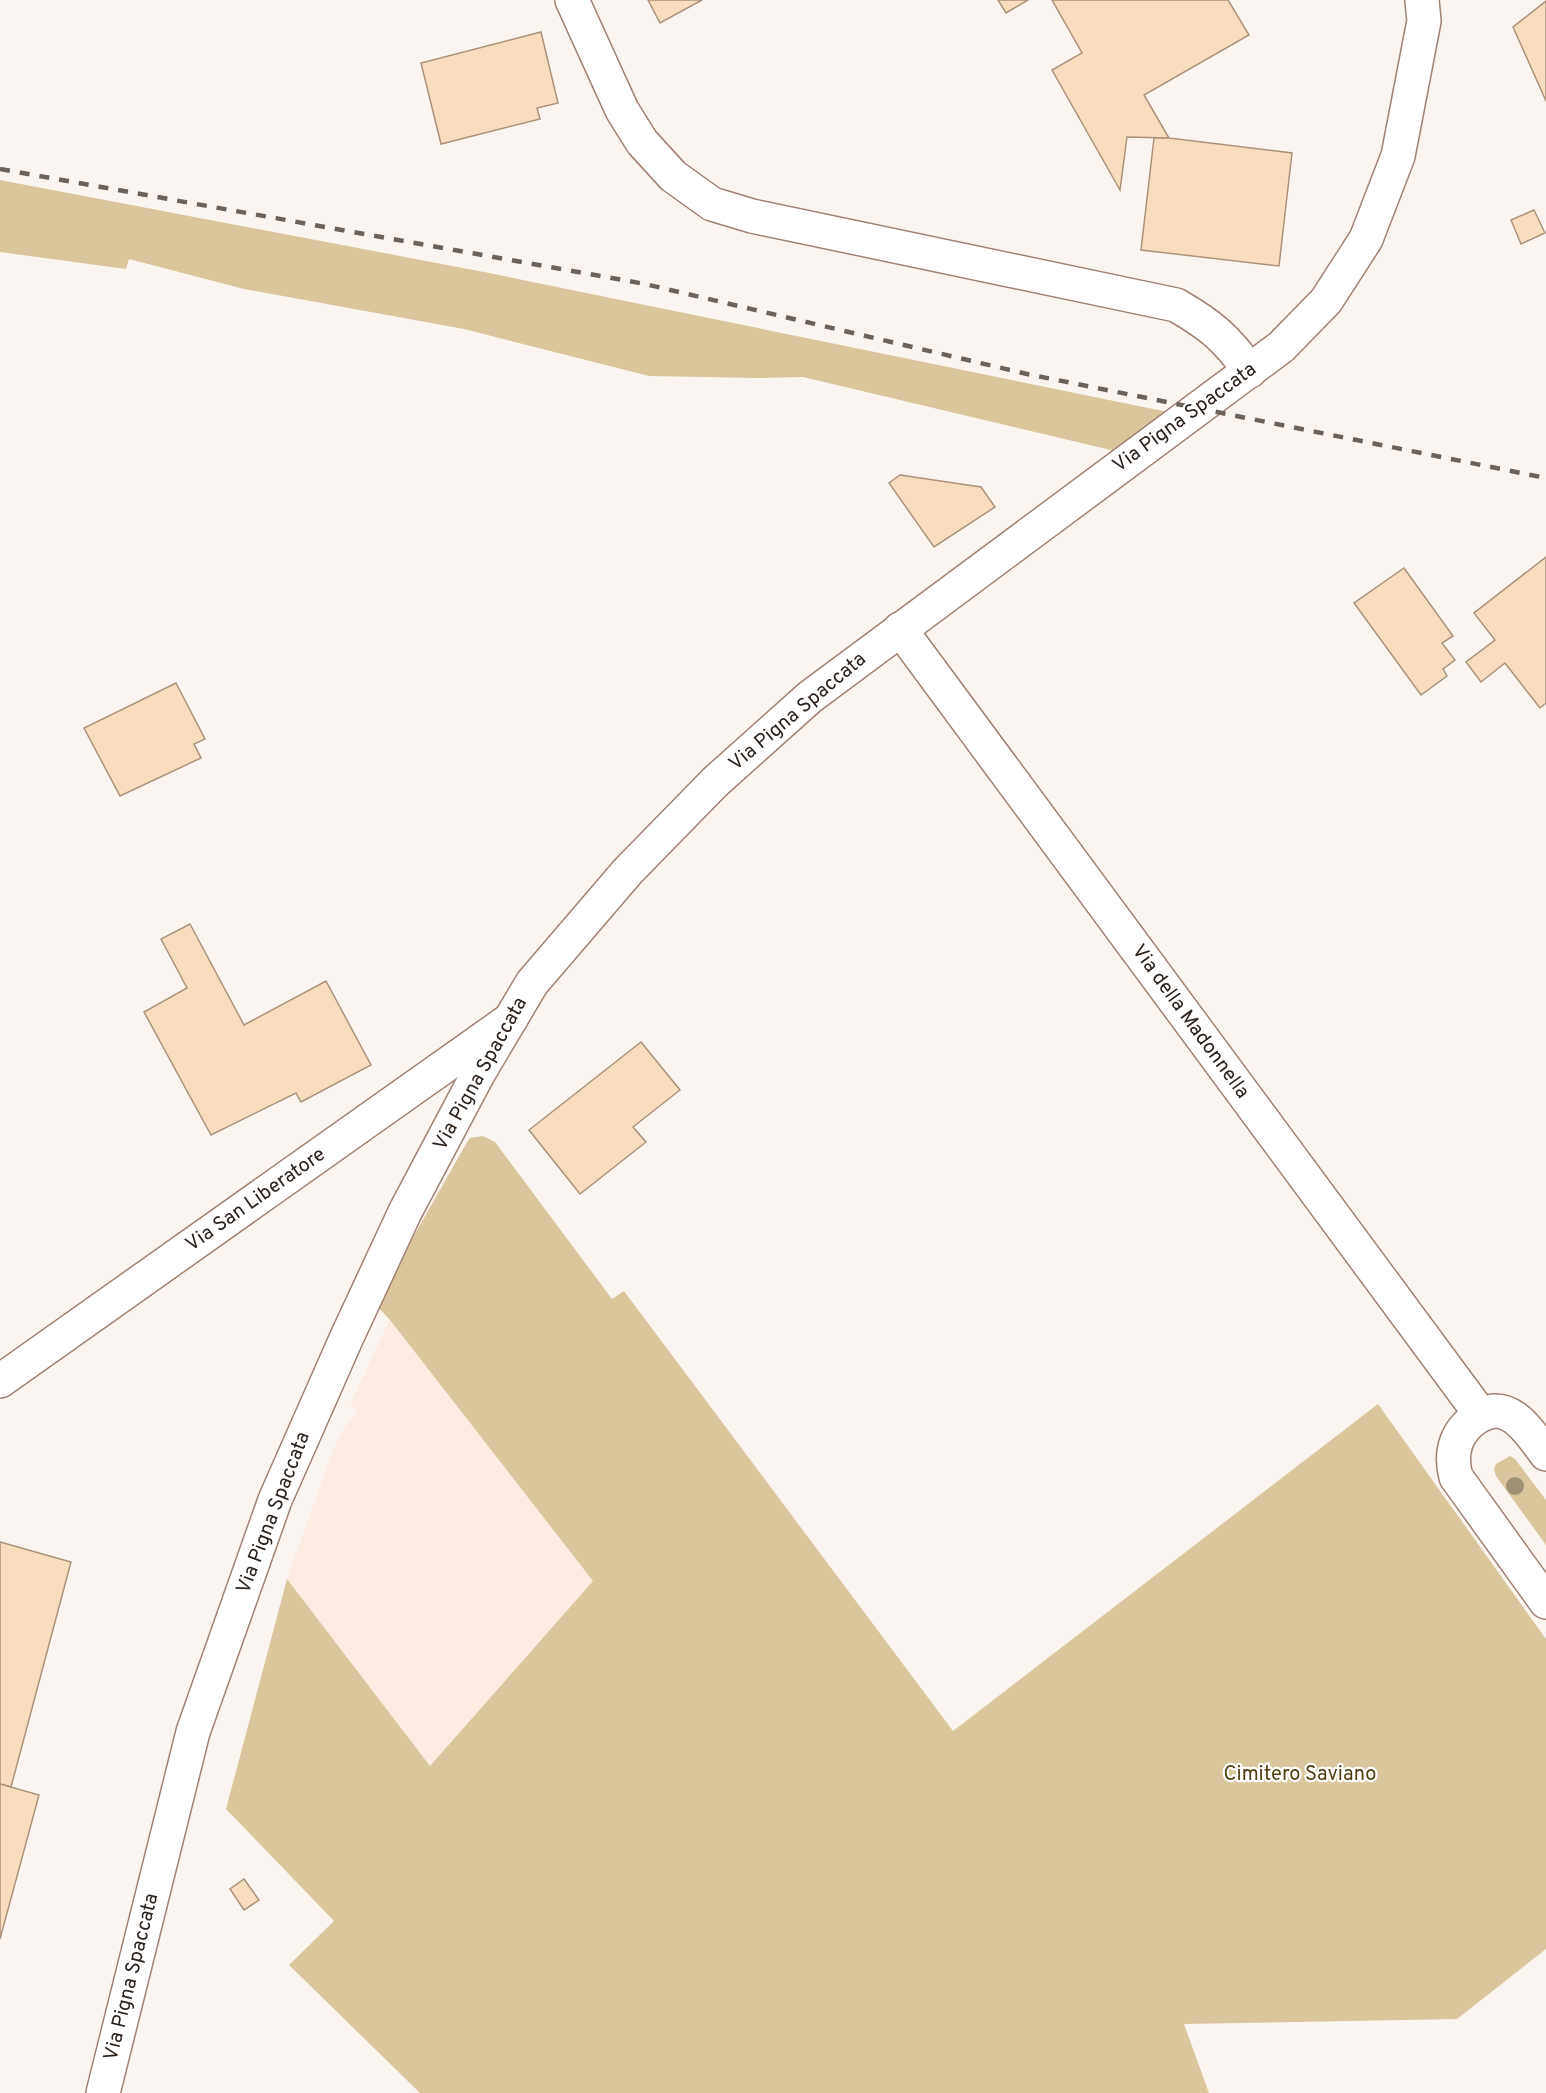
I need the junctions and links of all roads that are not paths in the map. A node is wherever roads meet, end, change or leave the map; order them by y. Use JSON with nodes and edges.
{"nodes":[{"id":1,"x":572,"y":0,"type":"edge"},
{"id":2,"x":1422,"y":0,"type":"edge"},
{"id":3,"x":1250,"y":371,"type":"junction"},
{"id":4,"x":900,"y":629,"type":"junction"},
{"id":5,"x":511,"y":1019,"type":"junction"},
{"id":6,"x":0,"y":1382,"type":"edge"},
{"id":7,"x":1481,"y":1415,"type":"junction"},
{"id":8,"x":1546,"y":1454,"type":"edge"},
{"id":9,"x":1546,"y":1602,"type":"edge"},
{"id":10,"x":103,"y":2093,"type":"edge"}],
"edges":[{"from":1,"to":3,"type":"street"},
{"from":2,"to":3,"type":"street","name":"Via Pigna Spaccata"},
{"from":3,"to":4,"type":"street","name":"Via Pigna Spaccata"},
{"from":4,"to":5,"type":"street","name":"Via Pigna Spaccata"},
{"from":4,"to":7,"type":"street","name":"Via della Madonnella"},
{"from":5,"to":6,"type":"street","name":"Via San Liberatore"},
{"from":5,"to":10,"type":"street","name":"Via Pigna Spaccata"},
{"from":7,"to":8,"type":"street"},
{"from":7,"to":9,"type":"street"}]}
